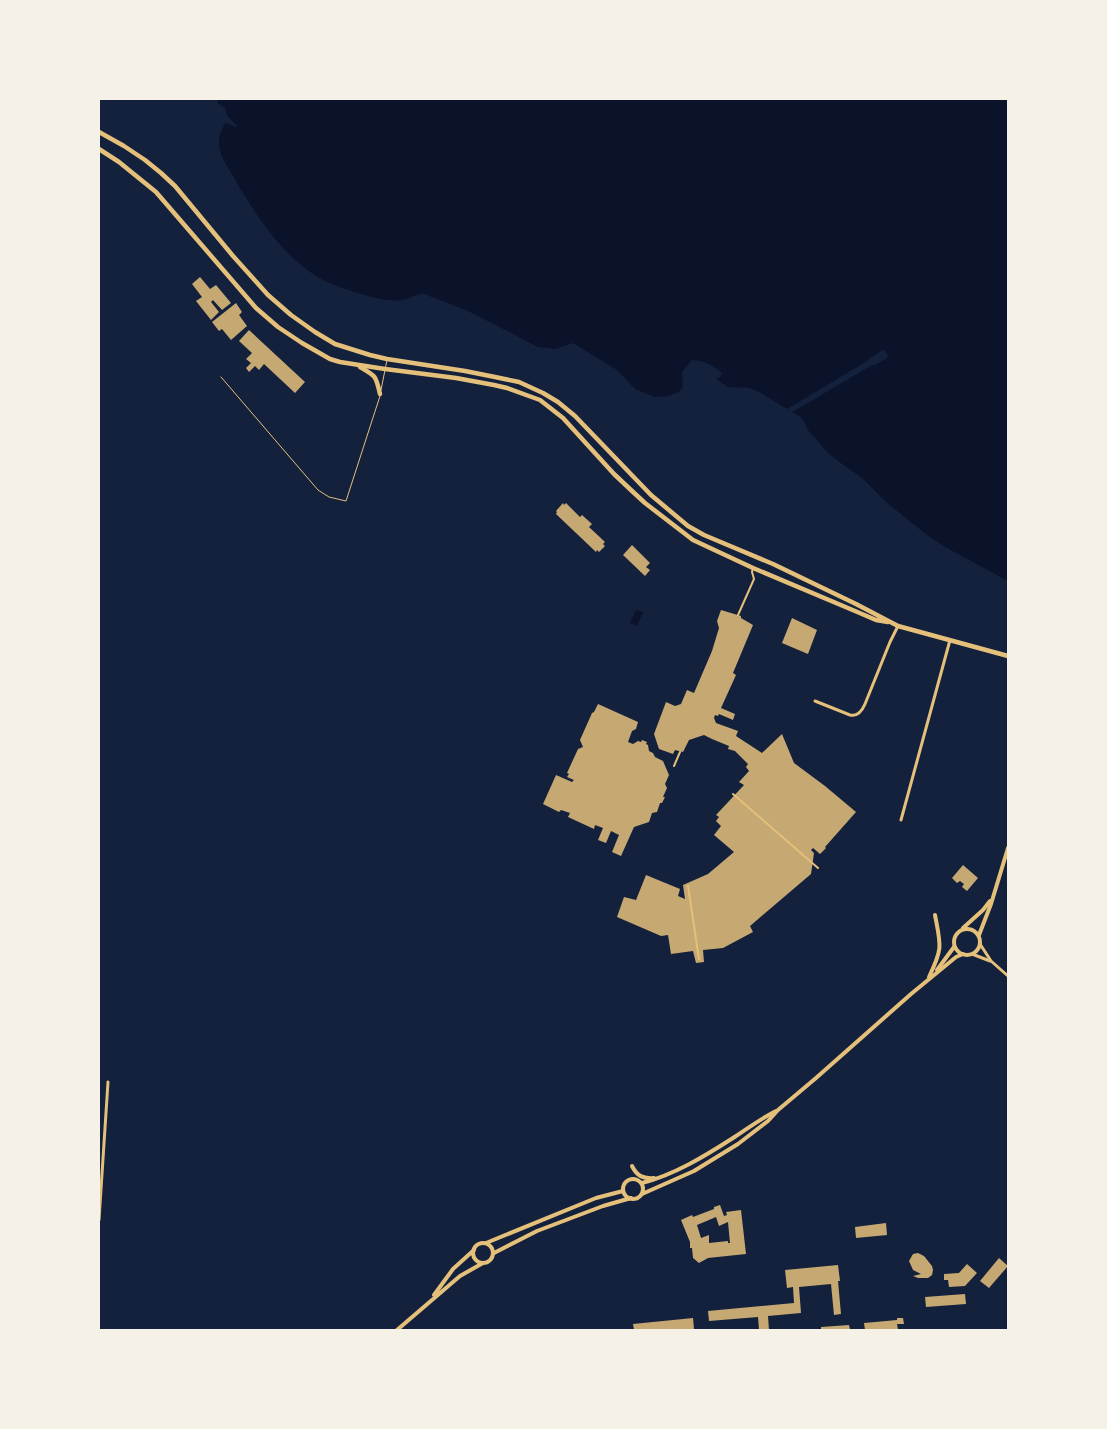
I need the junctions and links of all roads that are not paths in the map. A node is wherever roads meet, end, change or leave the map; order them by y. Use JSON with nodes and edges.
{"nodes":[{"id":1,"x":99,"y":132,"type":"edge"},
{"id":2,"x":99,"y":149,"type":"edge"},
{"id":3,"x":387,"y":359,"type":"junction"},
{"id":4,"x":357,"y":365,"type":"junction"},
{"id":5,"x":385,"y":369,"type":"junction"},
{"id":6,"x":221,"y":377,"type":"dead end"},
{"id":7,"x":380,"y":394,"type":"junction"},
{"id":8,"x":753,"y":568,"type":"junction"},
{"id":9,"x":738,"y":615,"type":"dead end"},
{"id":10,"x":888,"y":622,"type":"junction"},
{"id":11,"x":898,"y":626,"type":"junction"},
{"id":12,"x":950,"y":640,"type":"junction"},
{"id":13,"x":1008,"y":656,"type":"edge"},
{"id":14,"x":815,"y":701,"type":"dead end"},
{"id":15,"x":680,"y":752,"type":"dead end"},
{"id":16,"x":674,"y":766,"type":"dead end"},
{"id":17,"x":733,"y":794,"type":"dead end"},
{"id":18,"x":901,"y":820,"type":"dead end"},
{"id":19,"x":1008,"y":848,"type":"edge"},
{"id":20,"x":818,"y":868,"type":"dead end"},
{"id":21,"x":688,"y":886,"type":"dead end"},
{"id":22,"x":993,"y":898,"type":"junction"},
{"id":23,"x":935,"y":915,"type":"dead end"},
{"id":24,"x":961,"y":930,"type":"junction"},
{"id":25,"x":978,"y":935,"type":"junction"},
{"id":26,"x":980,"y":944,"type":"junction"},
{"id":27,"x":954,"y":947,"type":"junction"},
{"id":28,"x":963,"y":954,"type":"junction"},
{"id":29,"x":972,"y":954,"type":"junction"},
{"id":30,"x":699,"y":959,"type":"dead end"},
{"id":31,"x":991,"y":961,"type":"junction"},
{"id":32,"x":934,"y":974,"type":"junction"},
{"id":33,"x":1008,"y":976,"type":"edge"},
{"id":34,"x":928,"y":979,"type":"junction"},
{"id":35,"x":108,"y":1082,"type":"dead end"},
{"id":36,"x":778,"y":1110,"type":"junction"},
{"id":37,"x":723,"y":1145,"type":"junction"},
{"id":38,"x":727,"y":1151,"type":"junction"},
{"id":39,"x":632,"y":1166,"type":"dead end"},
{"id":40,"x":671,"y":1172,"type":"junction"},
{"id":41,"x":642,"y":1183,"type":"junction"},
{"id":42,"x":623,"y":1190,"type":"junction"},
{"id":43,"x":642,"y":1194,"type":"junction"},
{"id":44,"x":100,"y":1198,"type":"edge"},
{"id":45,"x":630,"y":1198,"type":"junction"},
{"id":46,"x":99,"y":1220,"type":"edge"},
{"id":47,"x":486,"y":1243,"type":"junction"},
{"id":48,"x":474,"y":1250,"type":"junction"},
{"id":49,"x":494,"y":1253,"type":"junction"},
{"id":50,"x":483,"y":1263,"type":"junction"},
{"id":51,"x":430,"y":1301,"type":"junction"},
{"id":52,"x":396,"y":1330,"type":"edge"}],
"edges":[{"from":1,"to":3,"type":"main road"},
{"from":2,"to":4,"type":"main road"},
{"from":3,"to":5,"type":"lane"},
{"from":3,"to":10,"type":"main road"},
{"from":4,"to":5,"type":"main road"},
{"from":4,"to":7,"type":"main road"},
{"from":5,"to":7,"type":"lane"},
{"from":5,"to":8,"type":"main road"},
{"from":6,"to":7,"type":"lane"},
{"from":8,"to":9,"type":"street"},
{"from":8,"to":10,"type":"main road"},
{"from":10,"to":11,"type":"main road"},
{"from":11,"to":12,"type":"main road"},
{"from":11,"to":14,"type":"street"},
{"from":12,"to":13,"type":"main road"},
{"from":12,"to":18,"type":"street"},
{"from":15,"to":16,"type":"street"},
{"from":17,"to":20,"type":"street"},
{"from":19,"to":22,"type":"street"},
{"from":21,"to":30,"type":"street"},
{"from":22,"to":24,"type":"street"},
{"from":22,"to":25,"type":"street"},
{"from":23,"to":34,"type":"street"},
{"from":24,"to":25,"type":"street"},
{"from":24,"to":27,"type":"street"},
{"from":25,"to":26,"type":"street"},
{"from":26,"to":29,"type":"street"},
{"from":26,"to":31,"type":"street"},
{"from":27,"to":28,"type":"street"},
{"from":27,"to":32,"type":"street"},
{"from":28,"to":29,"type":"street"},
{"from":28,"to":32,"type":"street"},
{"from":29,"to":31,"type":"street"},
{"from":31,"to":33,"type":"street"},
{"from":32,"to":34,"type":"street"},
{"from":34,"to":36,"type":"street"},
{"from":35,"to":44,"type":"street"},
{"from":36,"to":37,"type":"street"},
{"from":36,"to":38,"type":"street"},
{"from":37,"to":38,"type":"street"},
{"from":37,"to":40,"type":"street"},
{"from":38,"to":43,"type":"street"},
{"from":39,"to":40,"type":"street"},
{"from":40,"to":41,"type":"street"},
{"from":41,"to":42,"type":"street"},
{"from":41,"to":43,"type":"street"},
{"from":42,"to":45,"type":"street"},
{"from":42,"to":47,"type":"street"},
{"from":43,"to":45,"type":"street"},
{"from":44,"to":46,"type":"street"},
{"from":45,"to":49,"type":"street"},
{"from":47,"to":48,"type":"street"},
{"from":47,"to":49,"type":"street"},
{"from":48,"to":50,"type":"street"},
{"from":48,"to":51,"type":"street"},
{"from":49,"to":50,"type":"street"},
{"from":50,"to":51,"type":"street"},
{"from":51,"to":52,"type":"street"}]}
